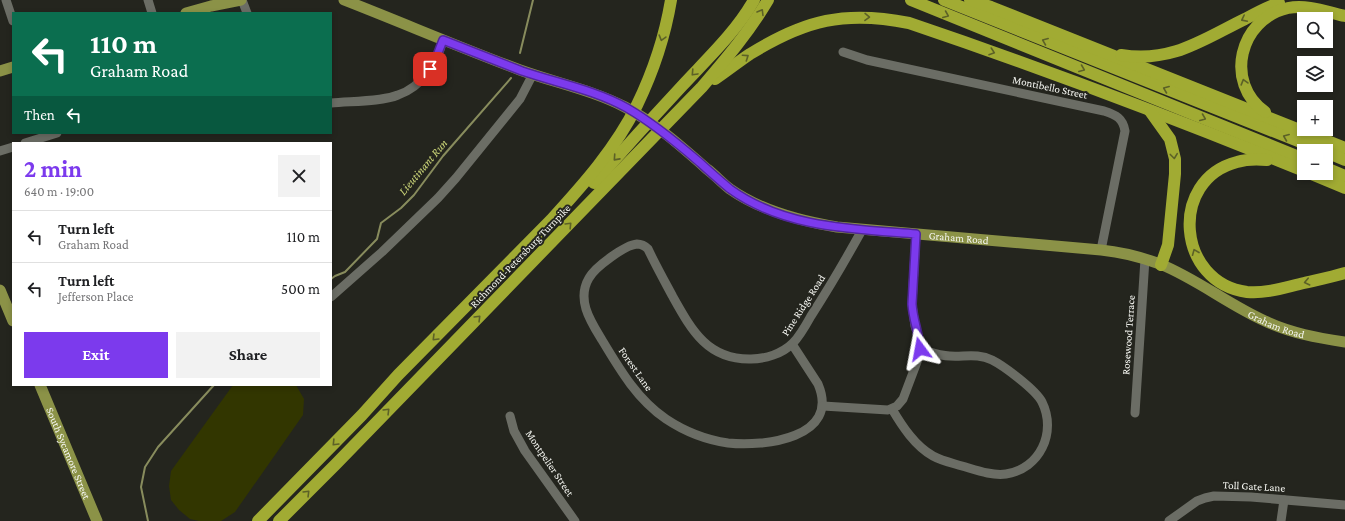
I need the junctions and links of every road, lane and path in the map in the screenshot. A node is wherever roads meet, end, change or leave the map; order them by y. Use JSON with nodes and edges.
{"nodes":[{"id":1,"x":6,"y":0,"type":"edge"},
{"id":2,"x":148,"y":0,"type":"edge"},
{"id":3,"x":242,"y":0,"type":"edge"},
{"id":4,"x":344,"y":0,"type":"edge"},
{"id":5,"x":671,"y":0,"type":"edge"},
{"id":6,"x":754,"y":0,"type":"edge"},
{"id":7,"x":768,"y":0,"type":"edge"},
{"id":8,"x":910,"y":0,"type":"edge"},
{"id":9,"x":944,"y":0,"type":"edge"},
{"id":10,"x":970,"y":0,"type":"edge"},
{"id":11,"x":978,"y":0,"type":"edge"},
{"id":12,"x":1293,"y":0,"type":"edge"},
{"id":13,"x":1307,"y":0,"type":"edge"},
{"id":14,"x":991,"y":7,"type":"junction"},
{"id":15,"x":1345,"y":8,"type":"edge"},
{"id":16,"x":152,"y":12,"type":"edge"},
{"id":17,"x":190,"y":12,"type":"edge"},
{"id":18,"x":247,"y":12,"type":"edge"},
{"id":19,"x":1345,"y":16,"type":"edge"},
{"id":20,"x":12,"y":18,"type":"edge"},
{"id":21,"x":981,"y":29,"type":"junction"},
{"id":22,"x":443,"y":40,"type":"junction"},
{"id":23,"x":842,"y":52,"type":"dead end"},
{"id":24,"x":1103,"y":52,"type":"junction"},
{"id":25,"x":12,"y":67,"type":"edge"},
{"id":26,"x":0,"y":71,"type":"edge"},
{"id":27,"x":532,"y":74,"type":"junction"},
{"id":28,"x":702,"y":87,"type":"junction"},
{"id":29,"x":1105,"y":94,"type":"junction"},
{"id":30,"x":332,"y":103,"type":"edge"},
{"id":31,"x":1149,"y":110,"type":"junction"},
{"id":32,"x":1278,"y":121,"type":"junction"},
{"id":33,"x":53,"y":136,"type":"edge"},
{"id":34,"x":29,"y":142,"type":"edge"},
{"id":35,"x":1305,"y":144,"type":"edge"},
{"id":36,"x":12,"y":147,"type":"edge"},
{"id":37,"x":1345,"y":148,"type":"edge"},
{"id":38,"x":0,"y":151,"type":"edge"},
{"id":39,"x":1333,"y":155,"type":"edge"},
{"id":40,"x":1297,"y":156,"type":"edge"},
{"id":41,"x":1276,"y":160,"type":"junction"},
{"id":42,"x":1345,"y":160,"type":"edge"},
{"id":43,"x":1297,"y":168,"type":"edge"},
{"id":44,"x":1333,"y":171,"type":"edge"},
{"id":45,"x":1345,"y":176,"type":"edge"},
{"id":46,"x":1326,"y":180,"type":"edge"},
{"id":47,"x":1345,"y":188,"type":"edge"},
{"id":48,"x":551,"y":220,"type":"junction"},
{"id":49,"x":862,"y":230,"type":"junction"},
{"id":50,"x":916,"y":234,"type":"junction"},
{"id":51,"x":1101,"y":250,"type":"junction"},
{"id":52,"x":650,"y":254,"type":"joint"},
{"id":53,"x":1144,"y":259,"type":"junction"},
{"id":54,"x":1160,"y":264,"type":"junction"},
{"id":55,"x":1345,"y":273,"type":"edge"},
{"id":56,"x":1,"y":295,"type":"edge"},
{"id":57,"x":332,"y":296,"type":"edge"},
{"id":58,"x":12,"y":319,"type":"edge"},
{"id":59,"x":1345,"y":342,"type":"edge"},
{"id":60,"x":792,"y":344,"type":"junction"},
{"id":61,"x":920,"y":349,"type":"junction"},
{"id":62,"x":40,"y":386,"type":"edge"},
{"id":63,"x":823,"y":406,"type":"junction"},
{"id":64,"x":892,"y":409,"type":"junction"},
{"id":65,"x":1135,"y":413,"type":"dead end"},
{"id":66,"x":510,"y":416,"type":"dead end"},
{"id":67,"x":1284,"y":500,"type":"junction"},
{"id":68,"x":1345,"y":505,"type":"edge"},
{"id":69,"x":97,"y":521,"type":"edge"},
{"id":70,"x":258,"y":521,"type":"edge"},
{"id":71,"x":279,"y":521,"type":"edge"},
{"id":72,"x":575,"y":521,"type":"edge"},
{"id":73,"x":1169,"y":521,"type":"edge"},
{"id":74,"x":1281,"y":521,"type":"edge"}],
"edges":[{"from":1,"to":20,"type":"street"},
{"from":2,"to":16,"type":"street"},
{"from":3,"to":17,"type":"main road"},
{"from":3,"to":18,"type":"street"},
{"from":4,"to":22,"type":"main road","name":"Graham Road"},
{"from":5,"to":48,"type":"highway","name":"Richmond-Petersburg Turnpike","one_way":true},
{"from":6,"to":48,"type":"highway","one_way":true},
{"from":28,"to":7,"type":"highway","name":"Richmond-Petersburg Turnpike","one_way":true},
{"from":8,"to":21,"type":"highway","one_way":true},
{"from":35,"to":9,"type":"highway","one_way":true},
{"from":10,"to":14,"type":"highway"},
{"from":11,"to":14,"type":"highway"},
{"from":12,"to":24,"type":"highway","one_way":true},
{"from":13,"to":15,"type":"highway"},
{"from":14,"to":24,"type":"highway"},
{"from":32,"to":19,"type":"highway","one_way":true},
{"from":21,"to":29,"type":"highway"},
{"from":21,"to":40,"type":"highway","one_way":true},
{"from":22,"to":27,"type":"main road","name":"Graham Road"},
{"from":22,"to":30,"type":"street"},
{"from":23,"to":51,"type":"street","name":"Montibello Street"},
{"from":24,"to":32,"type":"highway"},
{"from":25,"to":26,"type":"main road"},
{"from":27,"to":49,"type":"main road","name":"Graham Road"},
{"from":27,"to":57,"type":"street"},
{"from":28,"to":29,"type":"highway","one_way":true},
{"from":71,"to":28,"type":"highway","name":"Richmond-Petersburg Turnpike","one_way":true},
{"from":29,"to":31,"type":"highway"},
{"from":31,"to":41,"type":"highway"},
{"from":31,"to":54,"type":"highway","one_way":true},
{"from":32,"to":37,"type":"highway"},
{"from":33,"to":34,"type":"street"},
{"from":36,"to":38,"type":"street"},
{"from":39,"to":42,"type":"highway"},
{"from":41,"to":43,"type":"highway"},
{"from":55,"to":41,"type":"highway","one_way":true},
{"from":44,"to":45,"type":"highway"},
{"from":46,"to":47,"type":"highway"},
{"from":48,"to":70,"type":"highway","name":"Richmond-Petersburg Turnpike","one_way":true},
{"from":49,"to":50,"type":"main road","name":"Graham Road"},
{"from":49,"to":60,"type":"street","name":"Pine Ridge Road"},
{"from":50,"to":51,"type":"main road","name":"Graham Road"},
{"from":50,"to":61,"type":"street"},
{"from":51,"to":53,"type":"main road","name":"Graham Road"},
{"from":52,"to":60,"type":"street","name":"Pine Ridge Road"},
{"from":52,"to":63,"type":"street","name":"Forest Lane"},
{"from":53,"to":54,"type":"main road","name":"Graham Road"},
{"from":53,"to":65,"type":"street","name":"Rosewood Terrace"},
{"from":54,"to":59,"type":"main road","name":"Graham Road"},
{"from":56,"to":58,"type":"main road"},
{"from":60,"to":63,"type":"street"},
{"from":61,"to":64,"type":"street"},
{"from":61,"to":64,"type":"street"},
{"from":62,"to":69,"type":"main road","name":"South Sycamore Street"},
{"from":63,"to":64,"type":"street"},
{"from":66,"to":72,"type":"street","name":"Montpelier Street"},
{"from":67,"to":68,"type":"street","name":"Toll Gate Lane"},
{"from":67,"to":73,"type":"street","name":"Toll Gate Lane"},
{"from":67,"to":74,"type":"street"}]}
